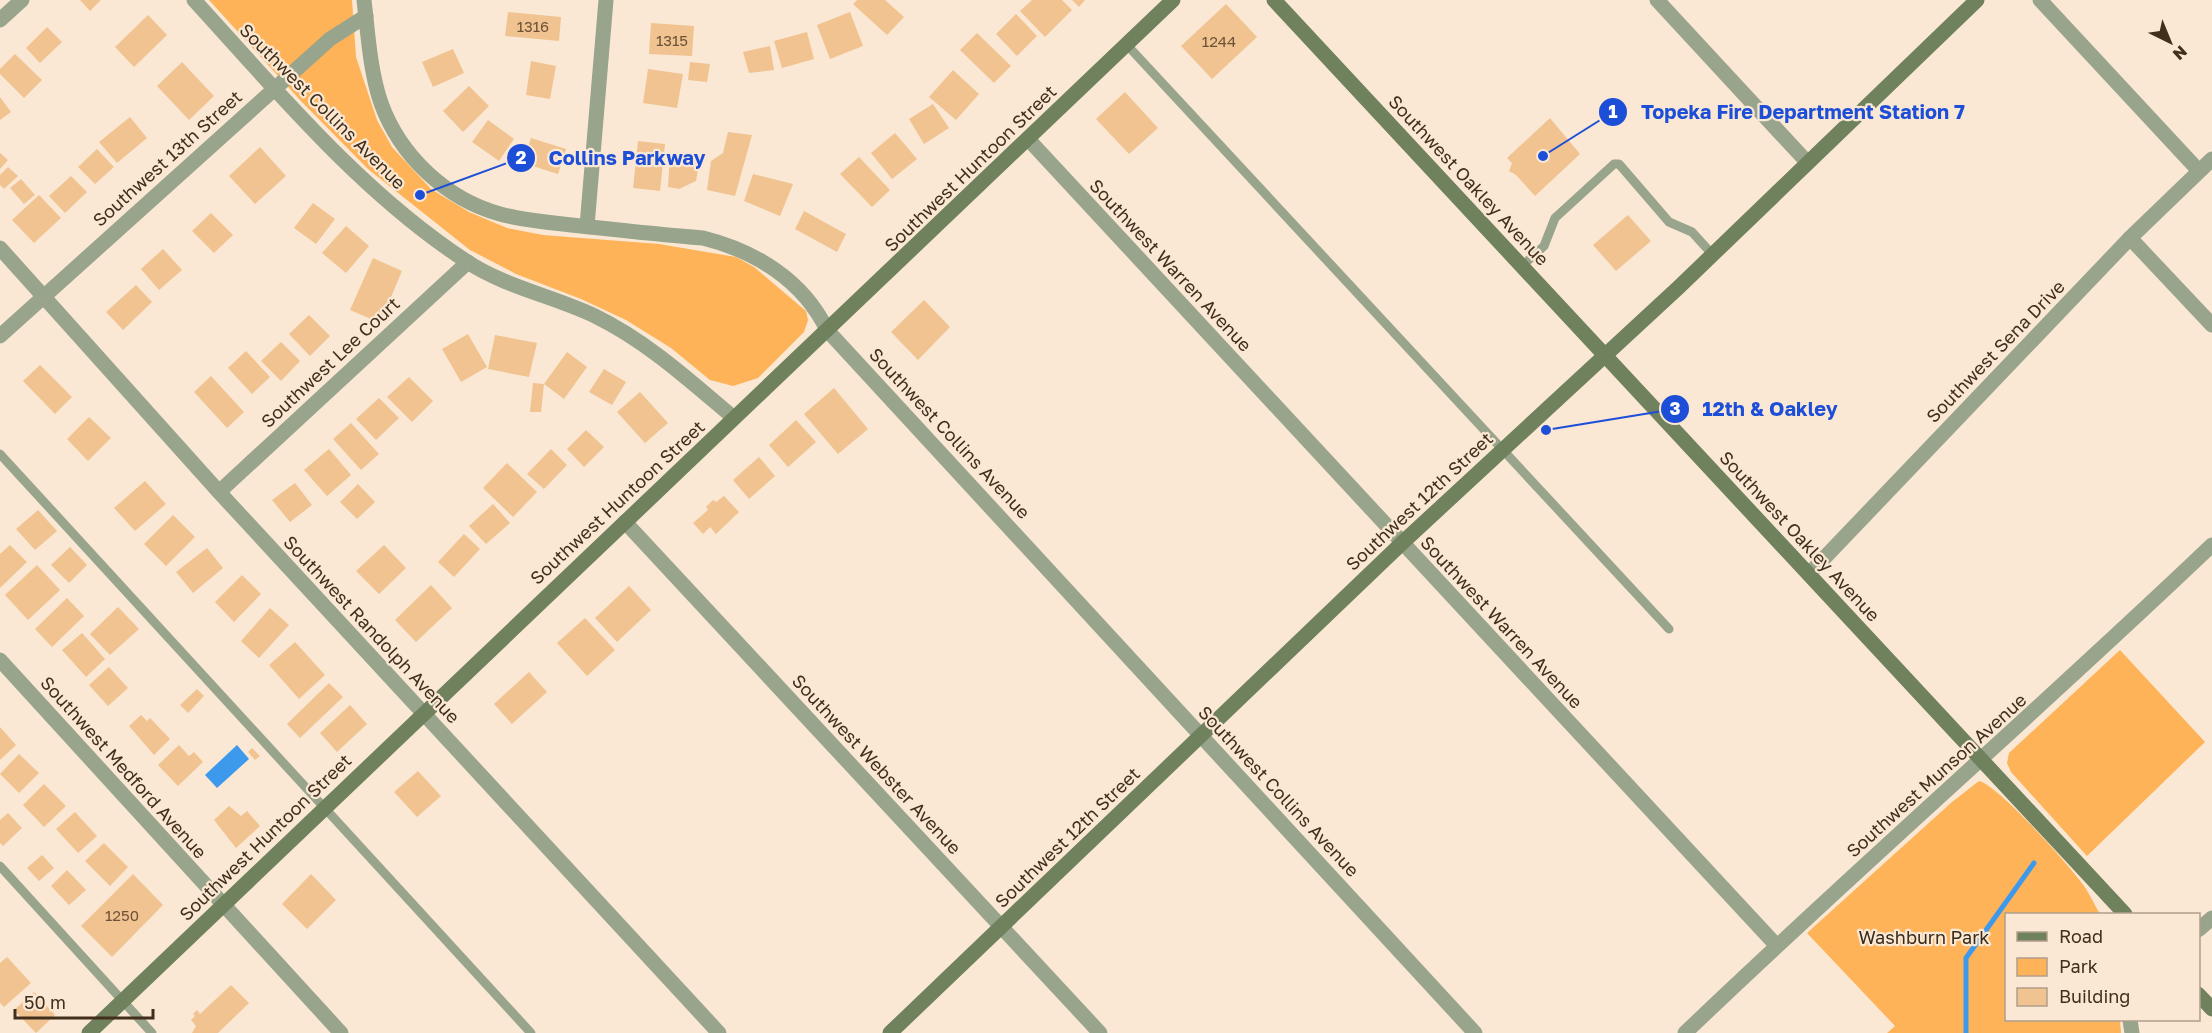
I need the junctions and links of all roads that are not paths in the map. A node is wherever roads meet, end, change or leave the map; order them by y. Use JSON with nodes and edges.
{"nodes":[{"id":1,"x":22,"y":0,"type":"edge"},
{"id":2,"x":194,"y":0,"type":"edge"},
{"id":3,"x":364,"y":0,"type":"edge"},
{"id":4,"x":606,"y":0,"type":"edge"},
{"id":5,"x":1173,"y":0,"type":"edge"},
{"id":6,"x":1274,"y":0,"type":"edge"},
{"id":7,"x":1657,"y":0,"type":"edge"},
{"id":8,"x":1977,"y":0,"type":"edge"},
{"id":9,"x":2040,"y":0,"type":"edge"},
{"id":10,"x":366,"y":16,"type":"junction"},
{"id":11,"x":0,"y":20,"type":"edge"},
{"id":12,"x":1127,"y":45,"type":"junction"},
{"id":13,"x":275,"y":88,"type":"junction"},
{"id":14,"x":1028,"y":140,"type":"junction"},
{"id":15,"x":2212,"y":159,"type":"edge"},
{"id":16,"x":1807,"y":162,"type":"junction"},
{"id":17,"x":2199,"y":171,"type":"junction"},
{"id":18,"x":587,"y":226,"type":"junction"},
{"id":19,"x":2130,"y":238,"type":"junction"},
{"id":20,"x":0,"y":248,"type":"edge"},
{"id":21,"x":1712,"y":254,"type":"junction"},
{"id":22,"x":468,"y":262,"type":"junction"},
{"id":23,"x":1522,"y":266,"type":"junction"},
{"id":24,"x":43,"y":296,"type":"junction"},
{"id":25,"x":2212,"y":325,"type":"edge"},
{"id":26,"x":828,"y":330,"type":"junction"},
{"id":27,"x":0,"y":336,"type":"edge"},
{"id":28,"x":1606,"y":355,"type":"junction"},
{"id":29,"x":734,"y":418,"type":"junction"},
{"id":30,"x":1503,"y":448,"type":"junction"},
{"id":31,"x":0,"y":454,"type":"edge"},
{"id":32,"x":219,"y":492,"type":"junction"},
{"id":33,"x":624,"y":522,"type":"junction"},
{"id":34,"x":1402,"y":543,"type":"junction"},
{"id":35,"x":2212,"y":544,"type":"edge"},
{"id":36,"x":1809,"y":574,"type":"junction"},
{"id":37,"x":1669,"y":629,"type":"dead end"},
{"id":38,"x":0,"y":660,"type":"edge"},
{"id":39,"x":423,"y":713,"type":"junction"},
{"id":40,"x":1202,"y":735,"type":"junction"},
{"id":41,"x":1982,"y":760,"type":"junction"},
{"id":42,"x":323,"y":807,"type":"junction"},
{"id":43,"x":0,"y":866,"type":"edge"},
{"id":44,"x":224,"y":906,"type":"junction"},
{"id":45,"x":2123,"y":913,"type":"edge"},
{"id":46,"x":2212,"y":918,"type":"edge"},
{"id":47,"x":1002,"y":926,"type":"junction"},
{"id":48,"x":2200,"y":929,"type":"edge"},
{"id":49,"x":1776,"y":945,"type":"junction"},
{"id":50,"x":2200,"y":995,"type":"edge"},
{"id":51,"x":123,"y":1001,"type":"junction"},
{"id":52,"x":2212,"y":1009,"type":"edge"},
{"id":53,"x":89,"y":1033,"type":"edge"},
{"id":54,"x":152,"y":1033,"type":"edge"},
{"id":55,"x":341,"y":1033,"type":"edge"},
{"id":56,"x":531,"y":1033,"type":"edge"},
{"id":57,"x":719,"y":1033,"type":"edge"},
{"id":58,"x":890,"y":1033,"type":"edge"},
{"id":59,"x":1100,"y":1033,"type":"edge"},
{"id":60,"x":1475,"y":1033,"type":"edge"},
{"id":61,"x":1685,"y":1033,"type":"edge"}],
"edges":[{"from":1,"to":11,"type":"street"},
{"from":2,"to":13,"type":"street","name":"Southwest Collins Avenue"},
{"from":3,"to":10,"type":"street","name":"Southwest Collins Avenue"},
{"from":4,"to":18,"type":"street"},
{"from":5,"to":12,"type":"main road","name":"Southwest Huntoon Street"},
{"from":6,"to":23,"type":"main road","name":"Southwest Oakley Avenue"},
{"from":7,"to":16,"type":"street"},
{"from":8,"to":16,"type":"main road","name":"Southwest 12th Street"},
{"from":9,"to":17,"type":"street"},
{"from":10,"to":13,"type":"street","name":"Southwest 13th Street"},
{"from":10,"to":18,"type":"street","name":"Southwest Collins Avenue"},
{"from":12,"to":14,"type":"main road","name":"Southwest Huntoon Street"},
{"from":12,"to":30,"type":"lane"},
{"from":13,"to":22,"type":"street","name":"Southwest Collins Avenue"},
{"from":13,"to":24,"type":"street","name":"Southwest 13th Street"},
{"from":14,"to":26,"type":"main road","name":"Southwest Huntoon Street"},
{"from":14,"to":34,"type":"street","name":"Southwest Warren Avenue"},
{"from":15,"to":17,"type":"street","name":"Southwest Sena Drive"},
{"from":16,"to":21,"type":"main road","name":"Southwest 12th Street"},
{"from":17,"to":19,"type":"street","name":"Southwest Sena Drive"},
{"from":18,"to":26,"type":"street","name":"Southwest Collins Avenue"},
{"from":19,"to":25,"type":"street"},
{"from":19,"to":36,"type":"street","name":"Southwest Sena Drive"},
{"from":20,"to":24,"type":"street","name":"Southwest Randolph Avenue"},
{"from":21,"to":23,"type":"lane"},
{"from":21,"to":28,"type":"main road","name":"Southwest 12th Street"},
{"from":22,"to":29,"type":"street","name":"Southwest Collins Avenue"},
{"from":22,"to":32,"type":"street","name":"Southwest Lee Court"},
{"from":23,"to":28,"type":"main road","name":"Southwest Oakley Avenue"},
{"from":24,"to":27,"type":"street","name":"Southwest 13th Street"},
{"from":24,"to":32,"type":"street","name":"Southwest Randolph Avenue"},
{"from":26,"to":29,"type":"main road","name":"Southwest Huntoon Street"},
{"from":26,"to":40,"type":"street","name":"Southwest Collins Avenue"},
{"from":28,"to":30,"type":"main road","name":"Southwest 12th Street"},
{"from":28,"to":36,"type":"main road","name":"Southwest Oakley Avenue"},
{"from":29,"to":33,"type":"main road","name":"Southwest Huntoon Street"},
{"from":30,"to":34,"type":"main road","name":"Southwest 12th Street"},
{"from":30,"to":37,"type":"lane"},
{"from":31,"to":42,"type":"lane"},
{"from":32,"to":39,"type":"street","name":"Southwest Randolph Avenue"},
{"from":33,"to":39,"type":"main road","name":"Southwest Huntoon Street"},
{"from":33,"to":47,"type":"street","name":"Southwest Webster Avenue"},
{"from":34,"to":40,"type":"main road","name":"Southwest 12th Street"},
{"from":34,"to":49,"type":"street","name":"Southwest Warren Avenue"},
{"from":35,"to":41,"type":"street","name":"Southwest Munson Avenue"},
{"from":36,"to":41,"type":"main road","name":"Southwest Oakley Avenue"},
{"from":38,"to":44,"type":"street","name":"Southwest Medford Avenue"},
{"from":39,"to":42,"type":"main road","name":"Southwest Huntoon Street"},
{"from":39,"to":57,"type":"street","name":"Southwest Randolph Avenue"},
{"from":40,"to":47,"type":"main road","name":"Southwest 12th Street"},
{"from":40,"to":60,"type":"street","name":"Southwest Collins Avenue"},
{"from":41,"to":45,"type":"main road","name":"Southwest Oakley Avenue"},
{"from":41,"to":49,"type":"street","name":"Southwest Munson Avenue"},
{"from":42,"to":44,"type":"main road","name":"Southwest Huntoon Street"},
{"from":42,"to":56,"type":"lane"},
{"from":43,"to":51,"type":"lane"},
{"from":44,"to":51,"type":"main road","name":"Southwest Huntoon Street"},
{"from":44,"to":55,"type":"street","name":"Southwest Medford Avenue"},
{"from":46,"to":48,"type":"street"},
{"from":47,"to":58,"type":"main road","name":"Southwest 12th Street"},
{"from":47,"to":59,"type":"street","name":"Southwest Webster Avenue"},
{"from":49,"to":61,"type":"street","name":"Southwest Munson Avenue"},
{"from":50,"to":52,"type":"main road"},
{"from":51,"to":53,"type":"main road","name":"Southwest Huntoon Street"},
{"from":51,"to":54,"type":"lane"}]}
